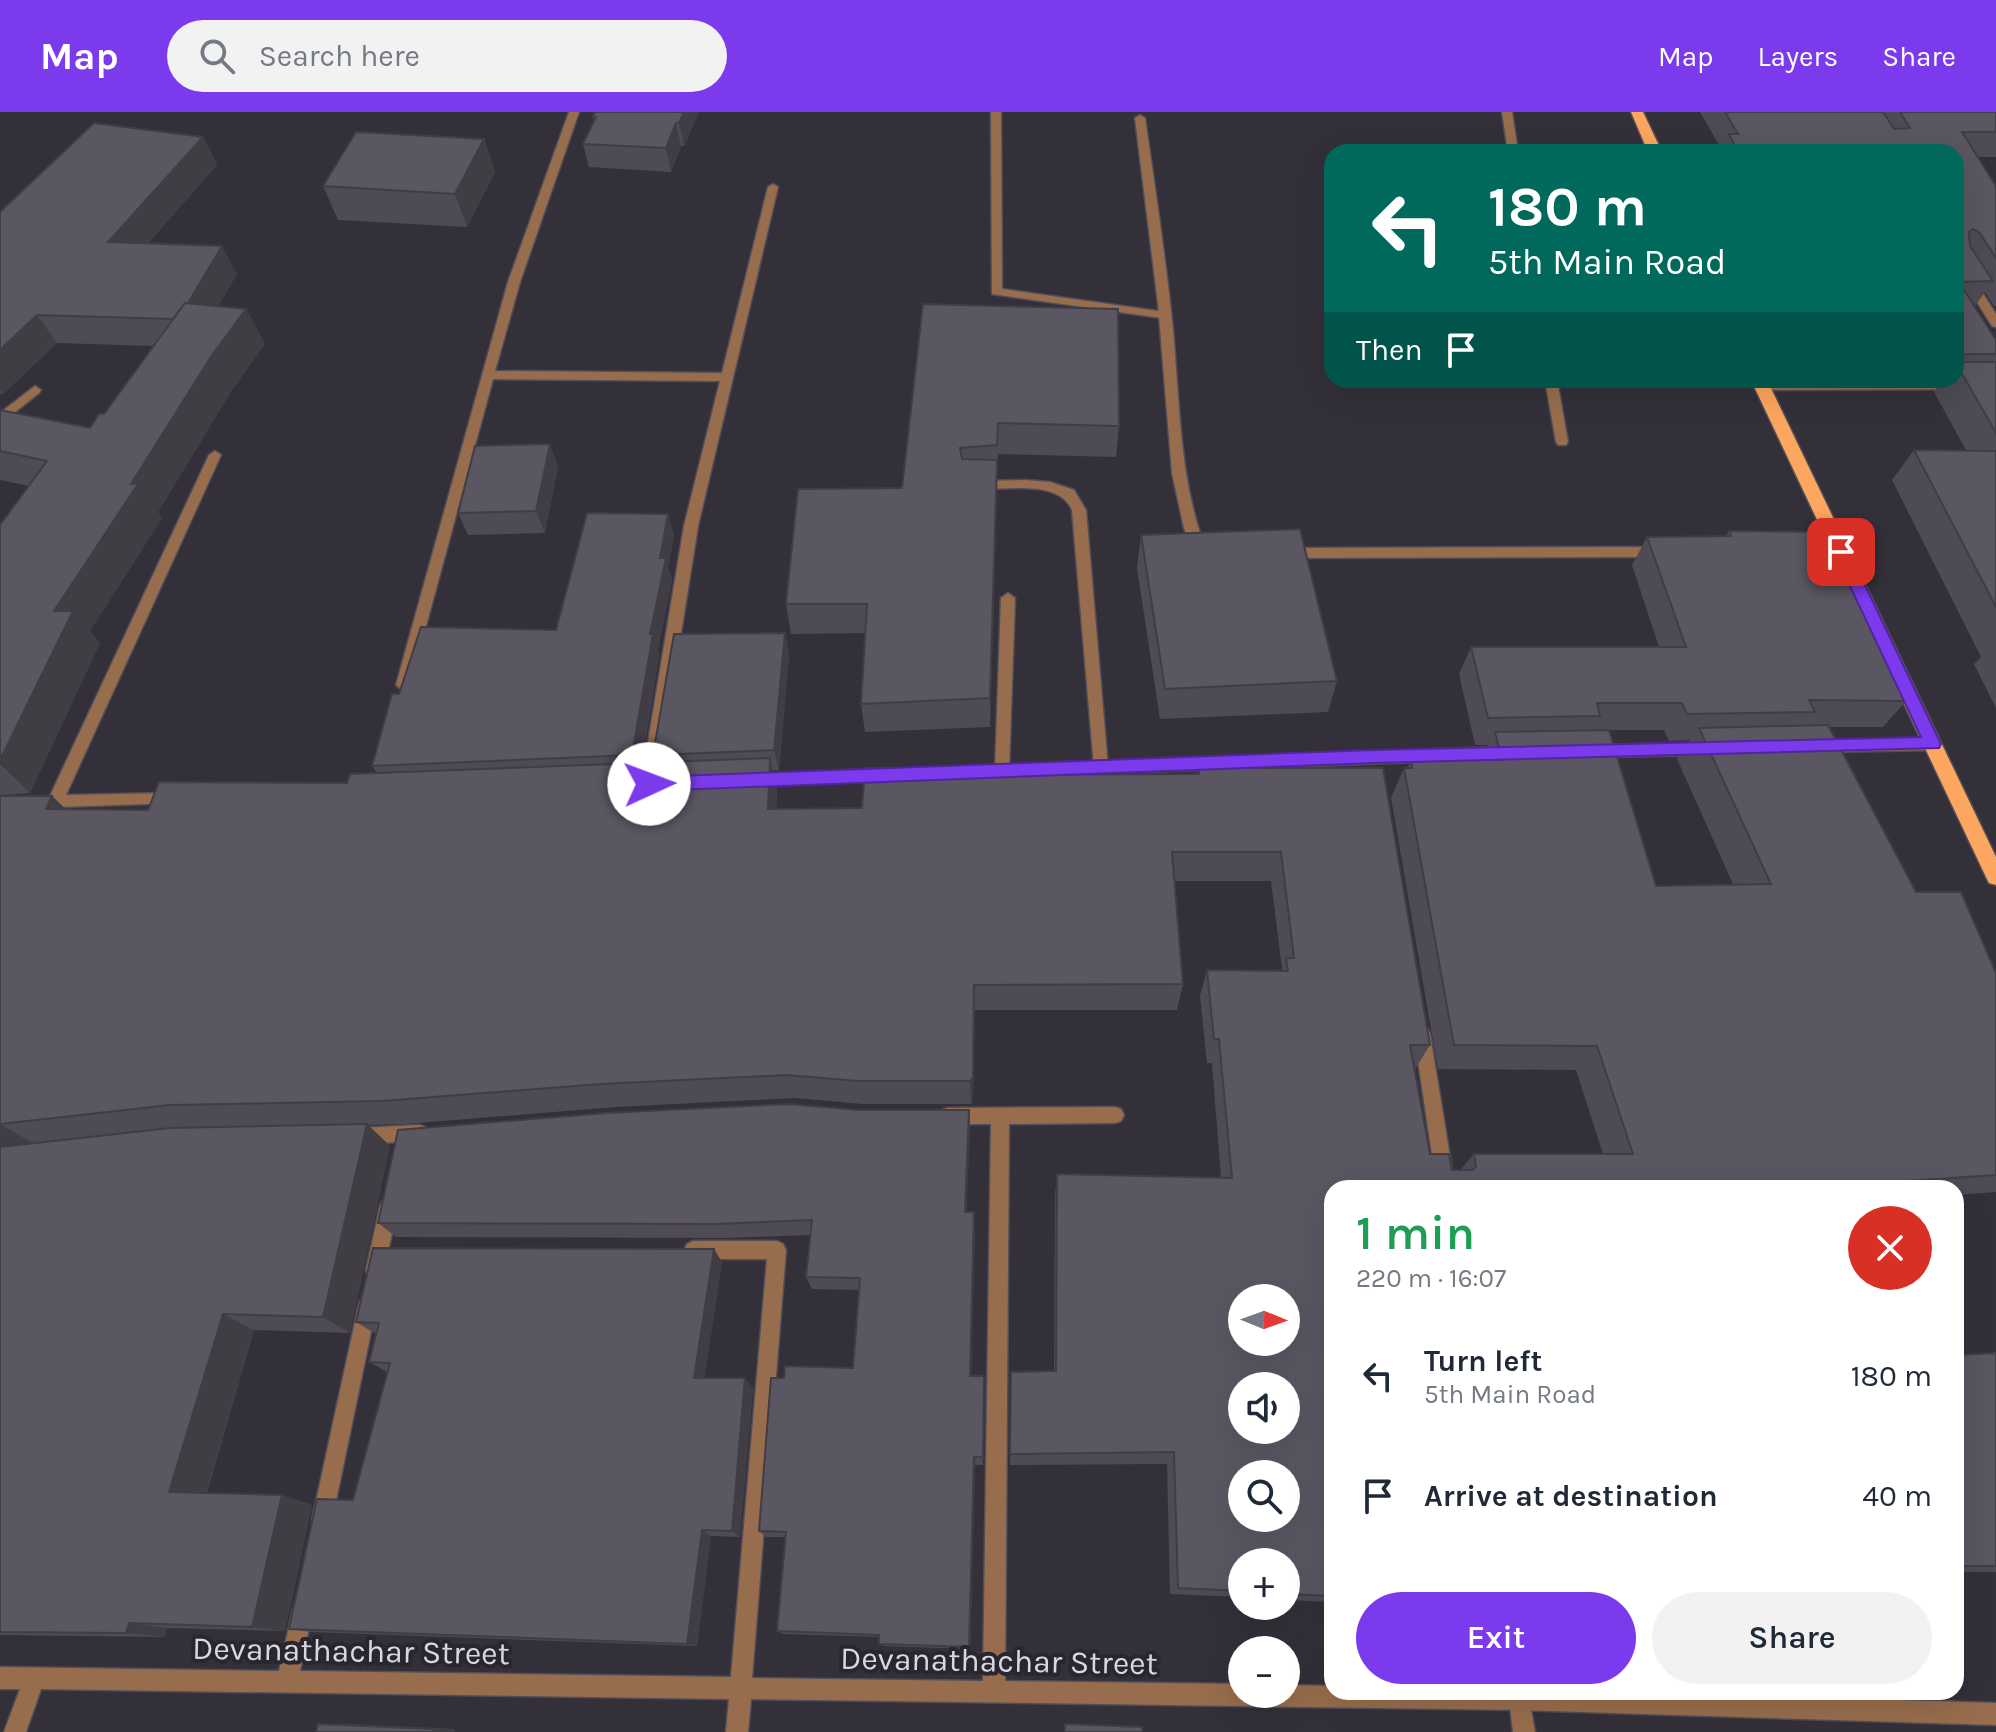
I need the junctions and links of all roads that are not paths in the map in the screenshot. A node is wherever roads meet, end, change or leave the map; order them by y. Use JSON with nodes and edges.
{"nodes":[{"id":1,"x":574,"y":112,"type":"edge"},
{"id":2,"x":996,"y":112,"type":"edge"},
{"id":3,"x":1507,"y":112,"type":"edge"},
{"id":4,"x":1637,"y":112,"type":"edge"},
{"id":5,"x":1140,"y":118,"type":"dead end"},
{"id":6,"x":1512,"y":144,"type":"edge"},
{"id":7,"x":1651,"y":144,"type":"edge"},
{"id":8,"x":773,"y":187,"type":"dead end"},
{"id":9,"x":1964,"y":273,"type":"edge"},
{"id":10,"x":1165,"y":316,"type":"junction"},
{"id":11,"x":1996,"y":323,"type":"edge"},
{"id":12,"x":489,"y":375,"type":"junction"},
{"id":13,"x":726,"y":377,"type":"junction"},
{"id":14,"x":1964,"y":385,"type":"edge"},
{"id":15,"x":1996,"y":385,"type":"edge"},
{"id":16,"x":1552,"y":388,"type":"edge"},
{"id":17,"x":1763,"y":388,"type":"edge"},
{"id":18,"x":35,"y":390,"type":"dead end"},
{"id":19,"x":0,"y":420,"type":"edge"},
{"id":20,"x":1562,"y":442,"type":"dead end"},
{"id":21,"x":215,"y":455,"type":"dead end"},
{"id":22,"x":968,"y":484,"type":"edge"},
{"id":23,"x":1669,"y":552,"type":"edge"},
{"id":24,"x":1215,"y":553,"type":"edge"},
{"id":25,"x":1278,"y":553,"type":"edge"},
{"id":26,"x":1008,"y":598,"type":"dead end"},
{"id":27,"x":397,"y":705,"type":"edge"},
{"id":28,"x":1933,"y":744,"type":"junction"},
{"id":29,"x":1805,"y":747,"type":"edge"},
{"id":30,"x":1725,"y":748,"type":"edge"},
{"id":31,"x":1581,"y":752,"type":"edge"},
{"id":32,"x":1518,"y":753,"type":"edge"},
{"id":33,"x":1101,"y":767,"type":"junction"},
{"id":34,"x":1002,"y":771,"type":"junction"},
{"id":35,"x":956,"y":772,"type":"edge"},
{"id":36,"x":895,"y":775,"type":"edge"},
{"id":37,"x":741,"y":781,"type":"edge"},
{"id":38,"x":649,"y":784,"type":"edge"},
{"id":39,"x":182,"y":799,"type":"edge"},
{"id":40,"x":55,"y":802,"type":"junction"},
{"id":41,"x":0,"y":803,"type":"edge"},
{"id":42,"x":1996,"y":877,"type":"edge"},
{"id":43,"x":1419,"y":1017,"type":"edge"},
{"id":44,"x":1115,"y":1115,"type":"dead end"},
{"id":45,"x":924,"y":1116,"type":"edge"},
{"id":46,"x":1000,"y":1116,"type":"junction"},
{"id":47,"x":435,"y":1132,"type":"edge"},
{"id":48,"x":342,"y":1136,"type":"edge"},
{"id":49,"x":1445,"y":1180,"type":"edge"},
{"id":50,"x":392,"y":1192,"type":"edge"},
{"id":51,"x":677,"y":1250,"type":"edge"},
{"id":52,"x":317,"y":1543,"type":"edge"},
{"id":53,"x":307,"y":1590,"type":"edge"},
{"id":54,"x":0,"y":1678,"type":"edge"},
{"id":55,"x":34,"y":1679,"type":"junction"},
{"id":56,"x":287,"y":1682,"type":"junction"},
{"id":57,"x":741,"y":1689,"type":"junction"},
{"id":58,"x":994,"y":1693,"type":"junction"},
{"id":59,"x":1324,"y":1695,"type":"edge"},
{"id":60,"x":1520,"y":1700,"type":"edge"},
{"id":61,"x":1625,"y":1700,"type":"edge"},
{"id":62,"x":1996,"y":1714,"type":"edge"},
{"id":63,"x":15,"y":1732,"type":"edge"},
{"id":64,"x":737,"y":1732,"type":"edge"},
{"id":65,"x":1524,"y":1732,"type":"edge"}],
"edges":[{"from":1,"to":12,"type":"street"},
{"from":2,"to":10,"type":"street"},
{"from":3,"to":6,"type":"street"},
{"from":4,"to":7,"type":"main road"},
{"from":5,"to":10,"type":"street"},
{"from":8,"to":13,"type":"street"},
{"from":9,"to":11,"type":"street"},
{"from":10,"to":24,"type":"street"},
{"from":12,"to":13,"type":"street"},
{"from":12,"to":27,"type":"street"},
{"from":13,"to":38,"type":"street"},
{"from":14,"to":15,"type":"street"},
{"from":16,"to":20,"type":"street"},
{"from":17,"to":28,"type":"main road"},
{"from":18,"to":19,"type":"street"},
{"from":21,"to":40,"type":"street"},
{"from":22,"to":33,"type":"street"},
{"from":23,"to":25,"type":"street"},
{"from":26,"to":34,"type":"street"},
{"from":28,"to":29,"type":"street"},
{"from":28,"to":42,"type":"main road"},
{"from":30,"to":31,"type":"street"},
{"from":32,"to":33,"type":"street"},
{"from":33,"to":34,"type":"street"},
{"from":34,"to":35,"type":"street"},
{"from":36,"to":37,"type":"street"},
{"from":39,"to":40,"type":"street"},
{"from":40,"to":41,"type":"street"},
{"from":43,"to":49,"type":"street"},
{"from":44,"to":46,"type":"street"},
{"from":45,"to":46,"type":"street"},
{"from":46,"to":58,"type":"street"},
{"from":47,"to":48,"type":"street"},
{"from":50,"to":52,"type":"street"},
{"from":51,"to":57,"type":"street"},
{"from":53,"to":56,"type":"street"},
{"from":54,"to":55,"type":"street","name":"Devanathachar Street"},
{"from":55,"to":56,"type":"street","name":"Devanathachar Street"},
{"from":55,"to":63,"type":"street"},
{"from":56,"to":57,"type":"street","name":"Devanathachar Street"},
{"from":57,"to":58,"type":"street","name":"Devanathachar Street"},
{"from":57,"to":64,"type":"street"},
{"from":58,"to":59,"type":"street","name":"Devanathachar Street"},
{"from":60,"to":65,"type":"street"},
{"from":61,"to":62,"type":"street","name":"Devanathachar Street"}]}
